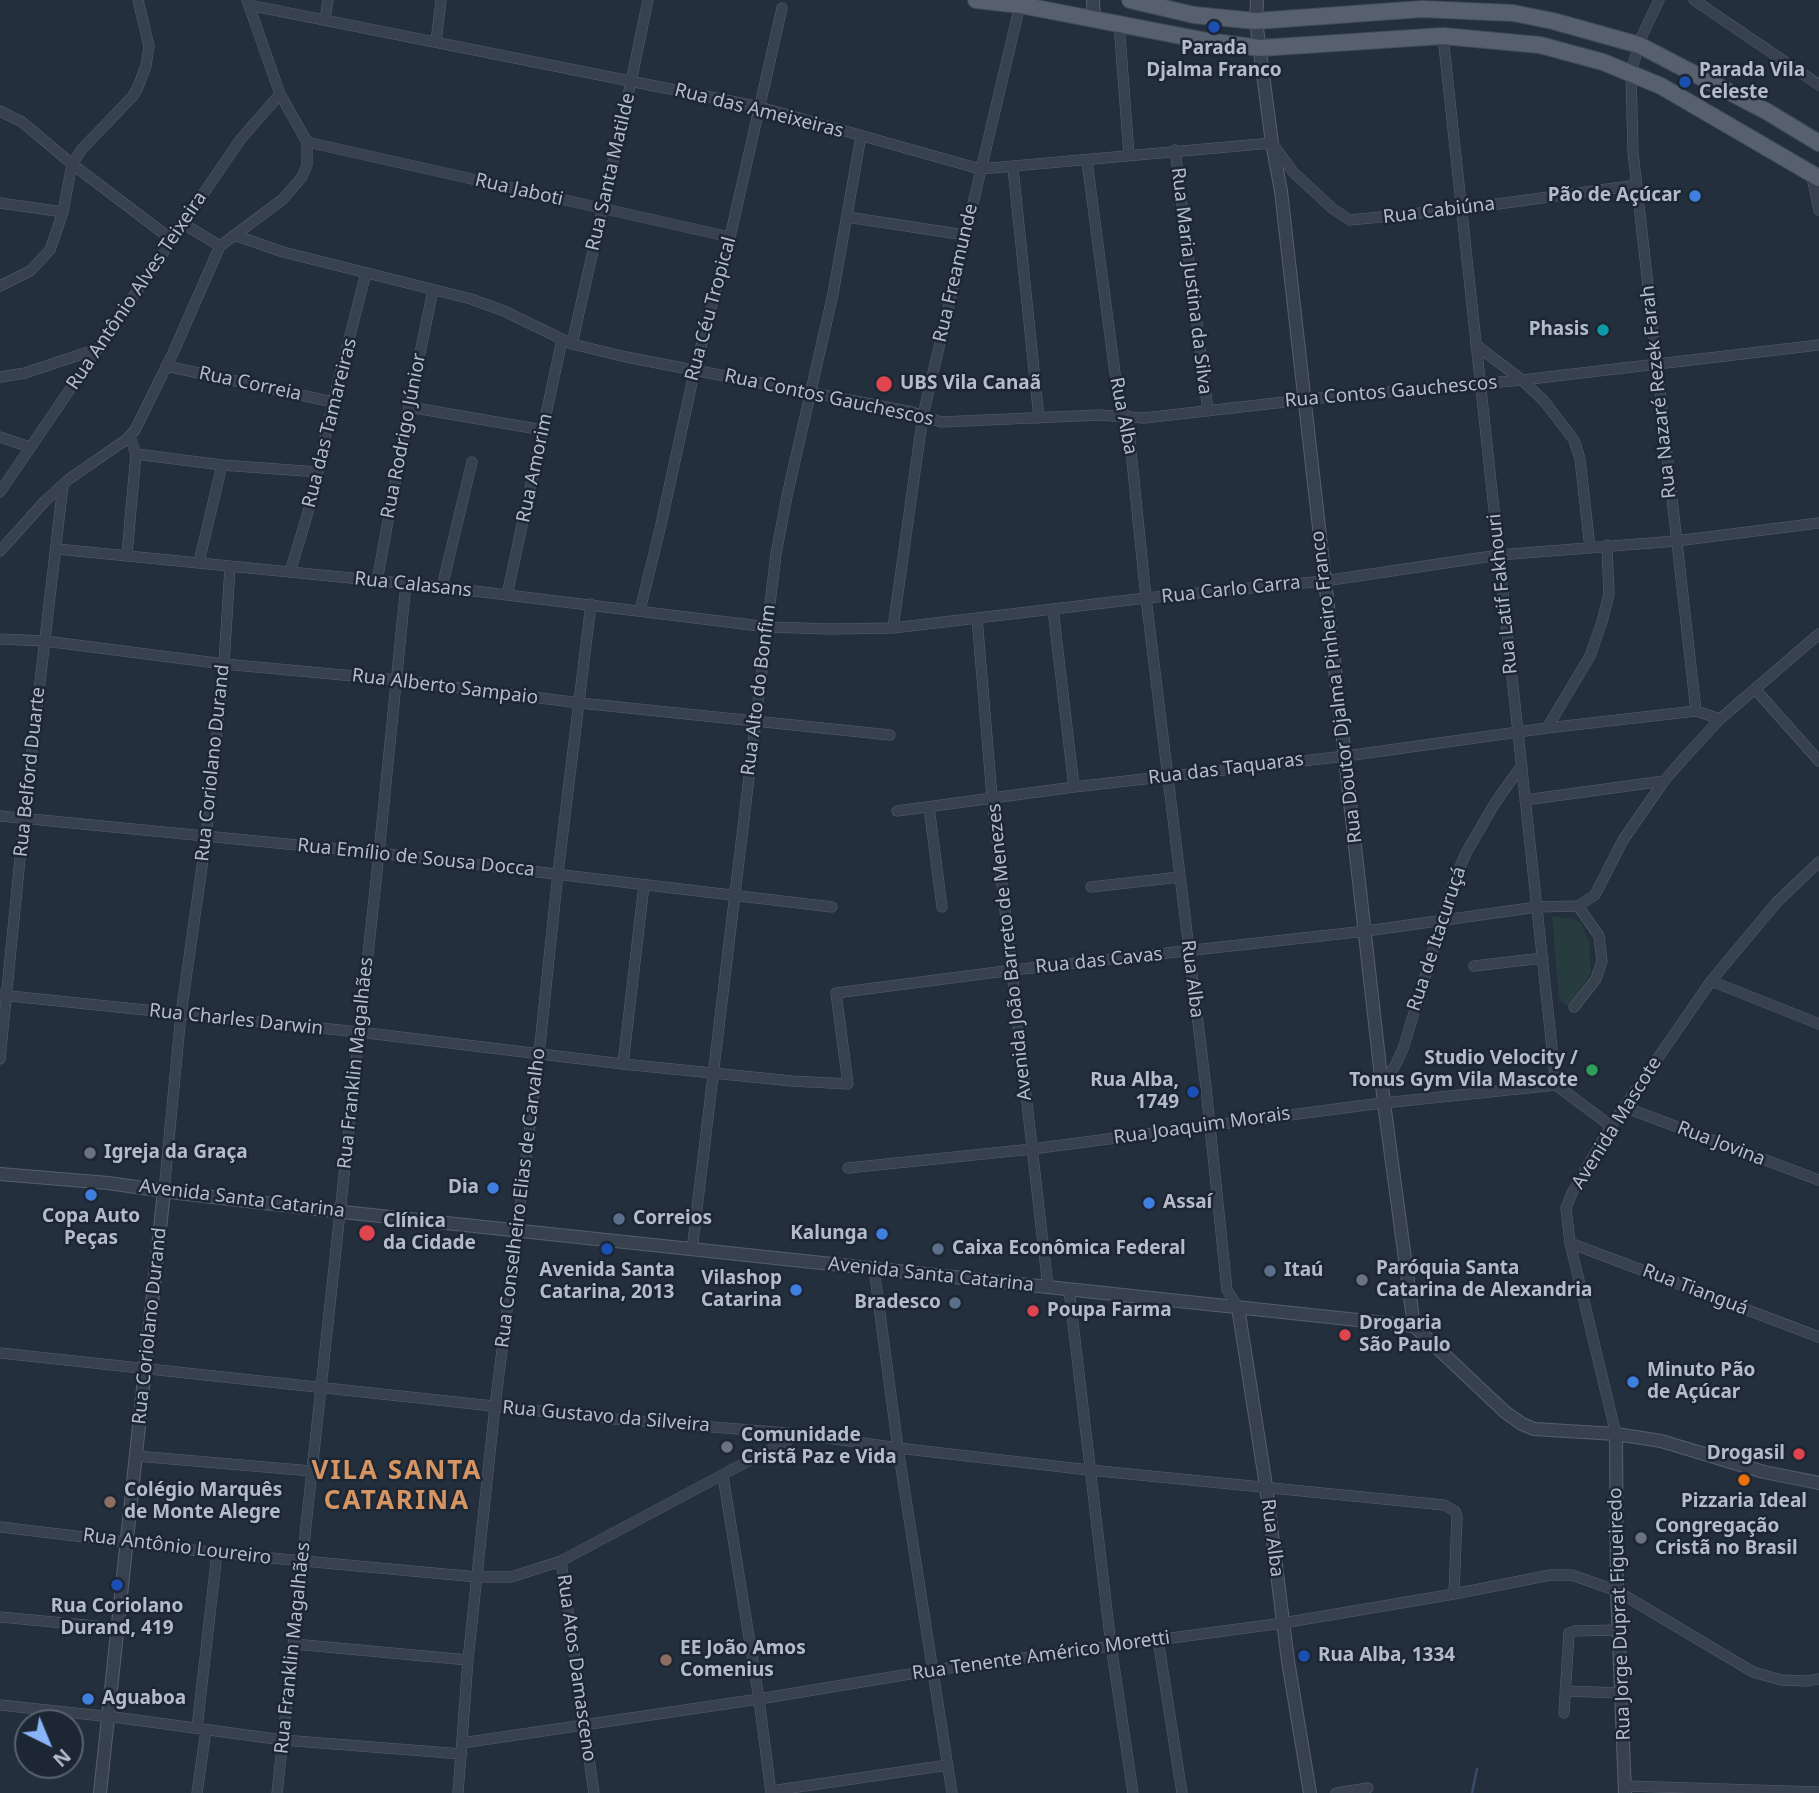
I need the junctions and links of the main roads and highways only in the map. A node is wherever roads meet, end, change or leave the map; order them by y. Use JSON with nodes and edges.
{"nodes":[{"id":1,"x":976,"y":0,"type":"edge"},
{"id":2,"x":1130,"y":0,"type":"edge"},
{"id":3,"x":1819,"y":144,"type":"edge"},
{"id":4,"x":1815,"y":175,"type":"edge"}],
"edges":[{"from":1,"to":4,"type":"main road"},
{"from":2,"to":3,"type":"main road"}]}
